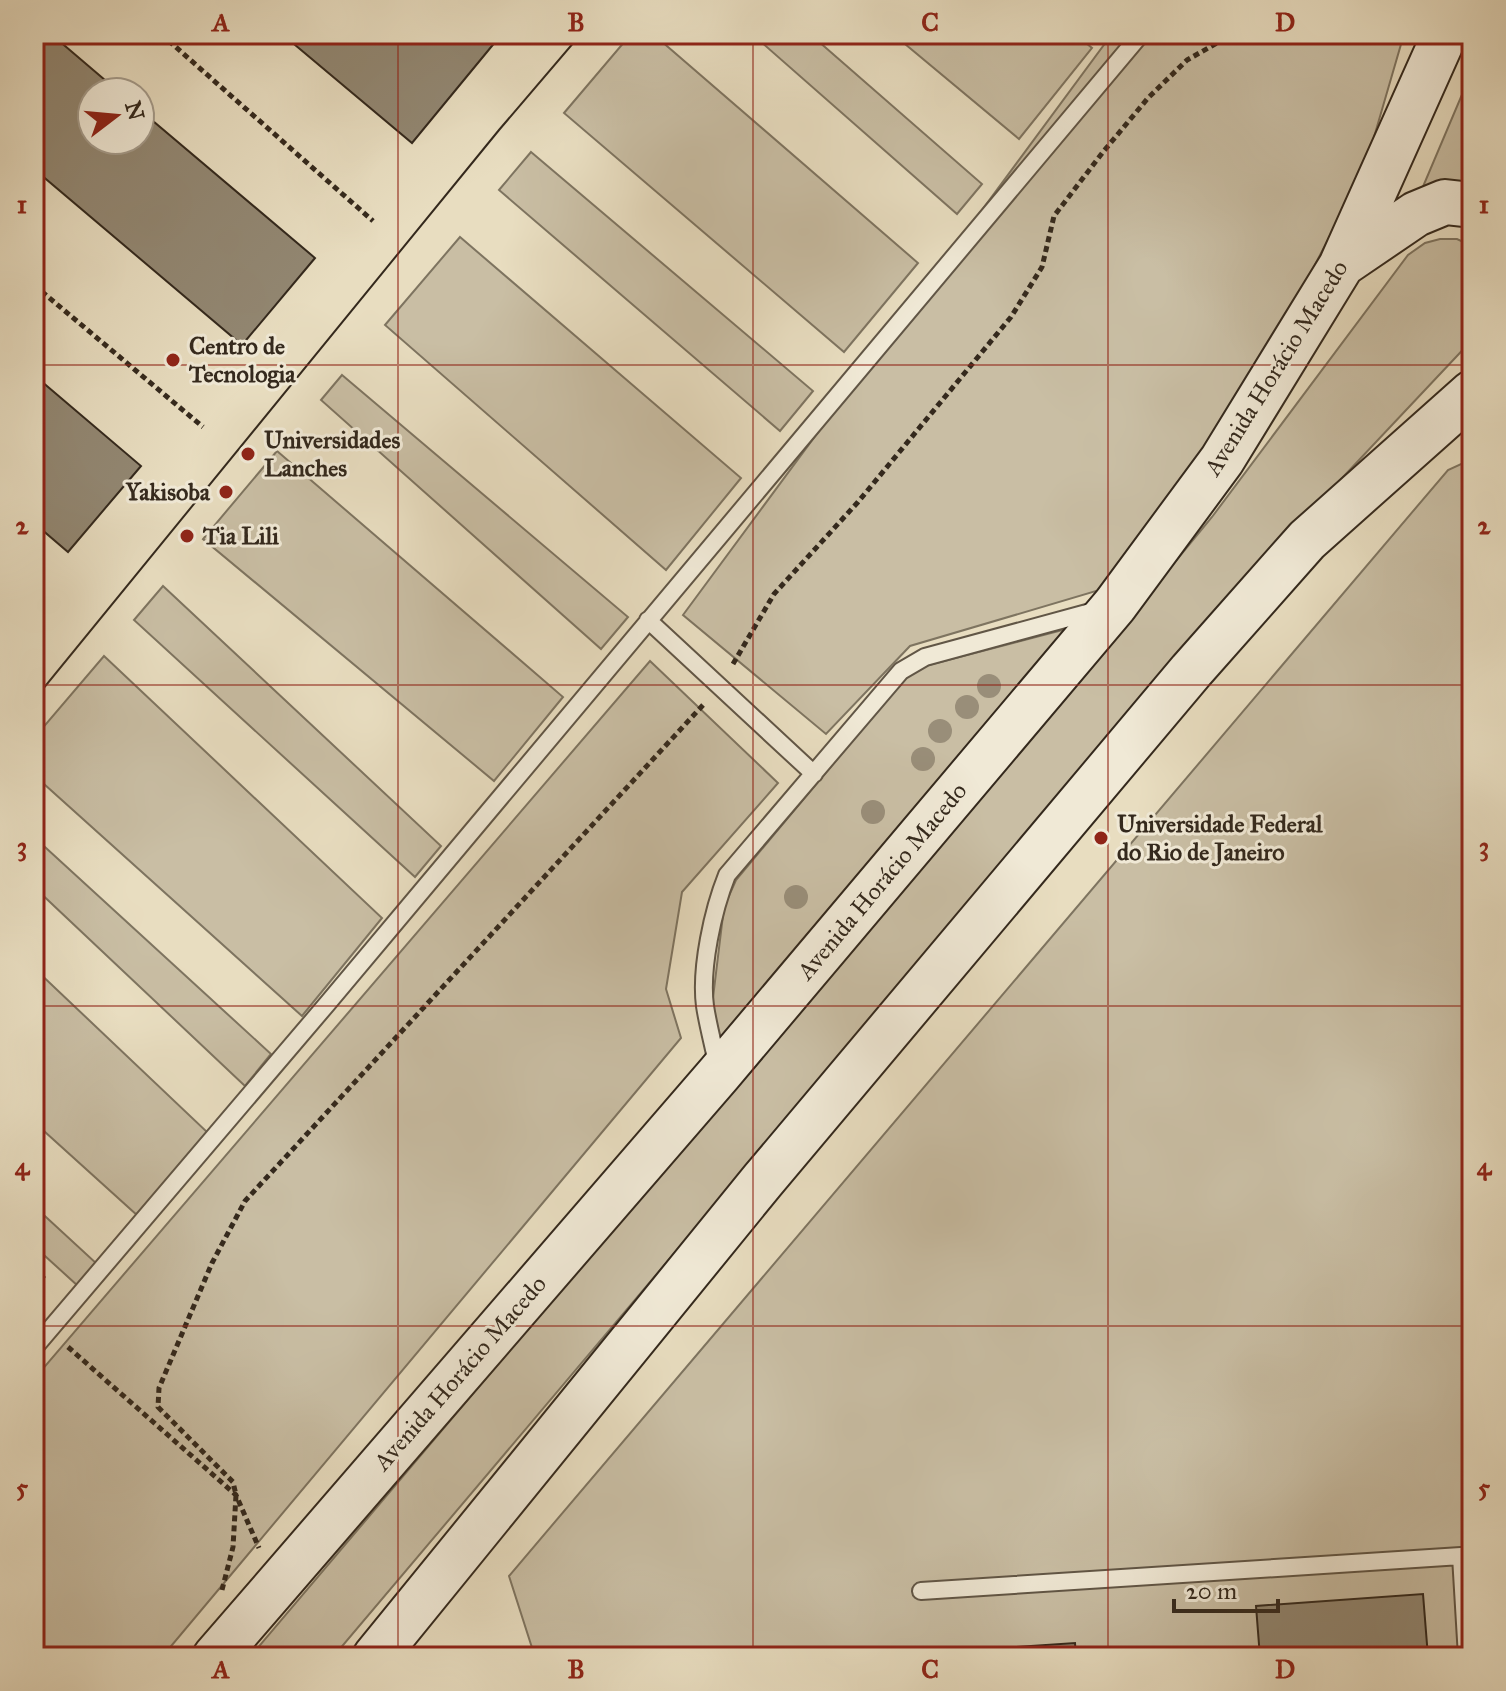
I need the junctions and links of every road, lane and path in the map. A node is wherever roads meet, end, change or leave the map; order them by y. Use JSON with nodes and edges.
{"nodes":[{"id":1,"x":161,"y":34,"type":"edge"},
{"id":2,"x":1141,"y":34,"type":"edge"},
{"id":3,"x":1233,"y":34,"type":"edge"},
{"id":4,"x":1445,"y":34,"type":"edge"},
{"id":5,"x":1472,"y":205,"type":"edge"},
{"id":6,"x":373,"y":221,"type":"dead end"},
{"id":7,"x":1341,"y":266,"type":"junction"},
{"id":8,"x":34,"y":285,"type":"edge"},
{"id":9,"x":1467,"y":392,"type":"edge"},
{"id":10,"x":203,"y":427,"type":"dead end"},
{"id":11,"x":1115,"y":605,"type":"junction"},
{"id":12,"x":648,"y":620,"type":"junction"},
{"id":13,"x":720,"y":686,"type":"junction"},
{"id":14,"x":814,"y":774,"type":"junction"},
{"id":15,"x":719,"y":1074,"type":"junction"},
{"id":16,"x":34,"y":1269,"type":"edge"},
{"id":17,"x":34,"y":1288,"type":"edge"},
{"id":18,"x":49,"y":1331,"type":"junction"},
{"id":19,"x":34,"y":1348,"type":"edge"},
{"id":20,"x":236,"y":1495,"type":"junction"},
{"id":21,"x":275,"y":1586,"type":"junction"},
{"id":22,"x":921,"y":1591,"type":"dead end"},
{"id":23,"x":222,"y":1595,"type":"dead end"},
{"id":24,"x":454,"y":1648,"type":"dead end"},
{"id":25,"x":215,"y":1657,"type":"edge"},
{"id":26,"x":375,"y":1657,"type":"edge"},
{"id":27,"x":466,"y":1657,"type":"edge"},
{"id":28,"x":1467,"y":1657,"type":"edge"}],
"edges":[{"from":1,"to":6,"type":"path"},
{"from":2,"to":12,"type":"lane"},
{"from":3,"to":13,"type":"path"},
{"from":4,"to":7,"type":"street","name":"Avenida Horácio Macedo"},
{"from":5,"to":7,"type":"street"},
{"from":7,"to":11,"type":"street","name":"Avenida Horácio Macedo"},
{"from":8,"to":10,"type":"path"},
{"from":9,"to":26,"type":"street"},
{"from":11,"to":14,"type":"lane"},
{"from":11,"to":15,"type":"street","name":"Avenida Horácio Macedo"},
{"from":12,"to":13,"type":"lane"},
{"from":12,"to":18,"type":"lane"},
{"from":13,"to":14,"type":"lane"},
{"from":13,"to":20,"type":"path"},
{"from":14,"to":15,"type":"lane"},
{"from":15,"to":21,"type":"street","name":"Avenida Horácio Macedo"},
{"from":16,"to":17,"type":"path"},
{"from":18,"to":19,"type":"lane"},
{"from":18,"to":20,"type":"path"},
{"from":20,"to":21,"type":"path"},
{"from":20,"to":23,"type":"path"},
{"from":21,"to":25,"type":"street","name":"Avenida Horácio Macedo"},
{"from":22,"to":28,"type":"lane"},
{"from":24,"to":27,"type":"path"}]}
